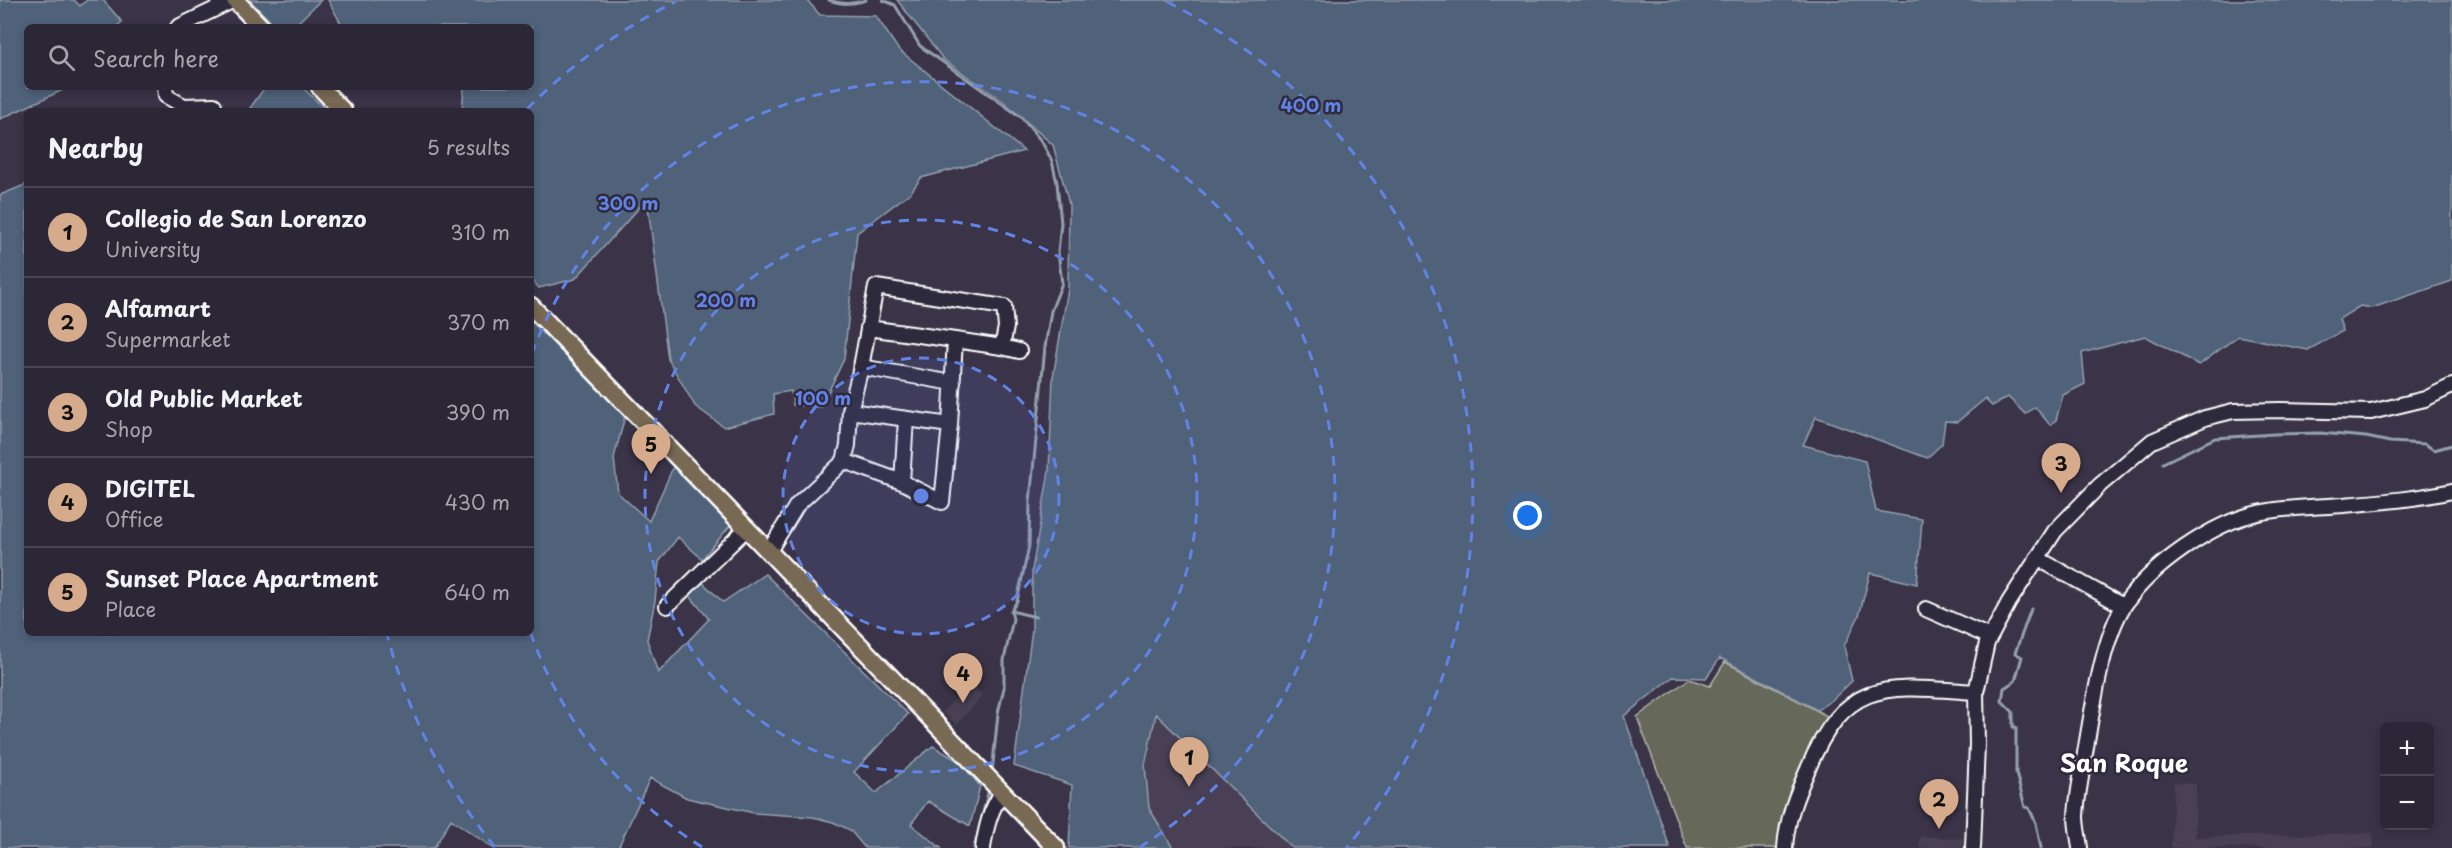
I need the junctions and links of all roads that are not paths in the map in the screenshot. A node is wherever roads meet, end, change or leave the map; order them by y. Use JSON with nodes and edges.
{"nodes":[{"id":1,"x":234,"y":0,"type":"edge"},
{"id":2,"x":191,"y":24,"type":"edge"},
{"id":3,"x":258,"y":24,"type":"edge"},
{"id":4,"x":165,"y":90,"type":"edge"},
{"id":5,"x":323,"y":90,"type":"edge"},
{"id":6,"x":214,"y":105,"type":"dead end"},
{"id":7,"x":340,"y":108,"type":"edge"},
{"id":8,"x":534,"y":309,"type":"edge"},
{"id":9,"x":868,"y":328,"type":"junction"},
{"id":10,"x":955,"y":340,"type":"junction"},
{"id":11,"x":1002,"y":347,"type":"junction"},
{"id":12,"x":1019,"y":351,"type":"dead end"},
{"id":13,"x":861,"y":367,"type":"junction"},
{"id":14,"x":953,"y":383,"type":"junction"},
{"id":15,"x":2452,"y":386,"type":"edge"},
{"id":16,"x":850,"y":411,"type":"junction"},
{"id":17,"x":906,"y":419,"type":"junction"},
{"id":18,"x":950,"y":425,"type":"junction"},
{"id":19,"x":844,"y":461,"type":"junction"},
{"id":20,"x":902,"y":482,"type":"junction"},
{"id":21,"x":2452,"y":491,"type":"edge"},
{"id":22,"x":746,"y":529,"type":"junction"},
{"id":23,"x":769,"y":551,"type":"junction"},
{"id":24,"x":2037,"y":558,"type":"junction"},
{"id":25,"x":667,"y":606,"type":"dead end"},
{"id":26,"x":2123,"y":606,"type":"junction"},
{"id":27,"x":1926,"y":609,"type":"dead end"},
{"id":28,"x":1990,"y":637,"type":"junction"},
{"id":29,"x":1976,"y":692,"type":"junction"},
{"id":30,"x":1000,"y":792,"type":"junction"},
{"id":31,"x":983,"y":848,"type":"edge"},
{"id":32,"x":1056,"y":848,"type":"edge"},
{"id":33,"x":1785,"y":848,"type":"edge"},
{"id":34,"x":1973,"y":848,"type":"edge"},
{"id":35,"x":2080,"y":848,"type":"edge"}],
"edges":[{"from":1,"to":2,"type":"street"},
{"from":1,"to":3,"type":"main road"},
{"from":4,"to":6,"type":"street"},
{"from":5,"to":7,"type":"main road"},
{"from":8,"to":22,"type":"main road"},
{"from":9,"to":10,"type":"street"},
{"from":9,"to":11,"type":"street"},
{"from":9,"to":13,"type":"street"},
{"from":10,"to":11,"type":"street"},
{"from":10,"to":14,"type":"street"},
{"from":11,"to":12,"type":"street"},
{"from":13,"to":14,"type":"street"},
{"from":13,"to":16,"type":"street"},
{"from":14,"to":18,"type":"street"},
{"from":15,"to":24,"type":"street"},
{"from":16,"to":17,"type":"street"},
{"from":16,"to":19,"type":"street"},
{"from":17,"to":18,"type":"street"},
{"from":17,"to":20,"type":"street"},
{"from":18,"to":20,"type":"street"},
{"from":19,"to":20,"type":"street"},
{"from":19,"to":23,"type":"street"},
{"from":21,"to":26,"type":"street"},
{"from":22,"to":23,"type":"main road"},
{"from":22,"to":25,"type":"street"},
{"from":23,"to":30,"type":"main road"},
{"from":24,"to":26,"type":"street"},
{"from":24,"to":28,"type":"street"},
{"from":26,"to":35,"type":"street"},
{"from":27,"to":28,"type":"street"},
{"from":28,"to":29,"type":"street"},
{"from":29,"to":33,"type":"street"},
{"from":29,"to":34,"type":"street"},
{"from":30,"to":31,"type":"street"},
{"from":30,"to":32,"type":"main road"}]}
